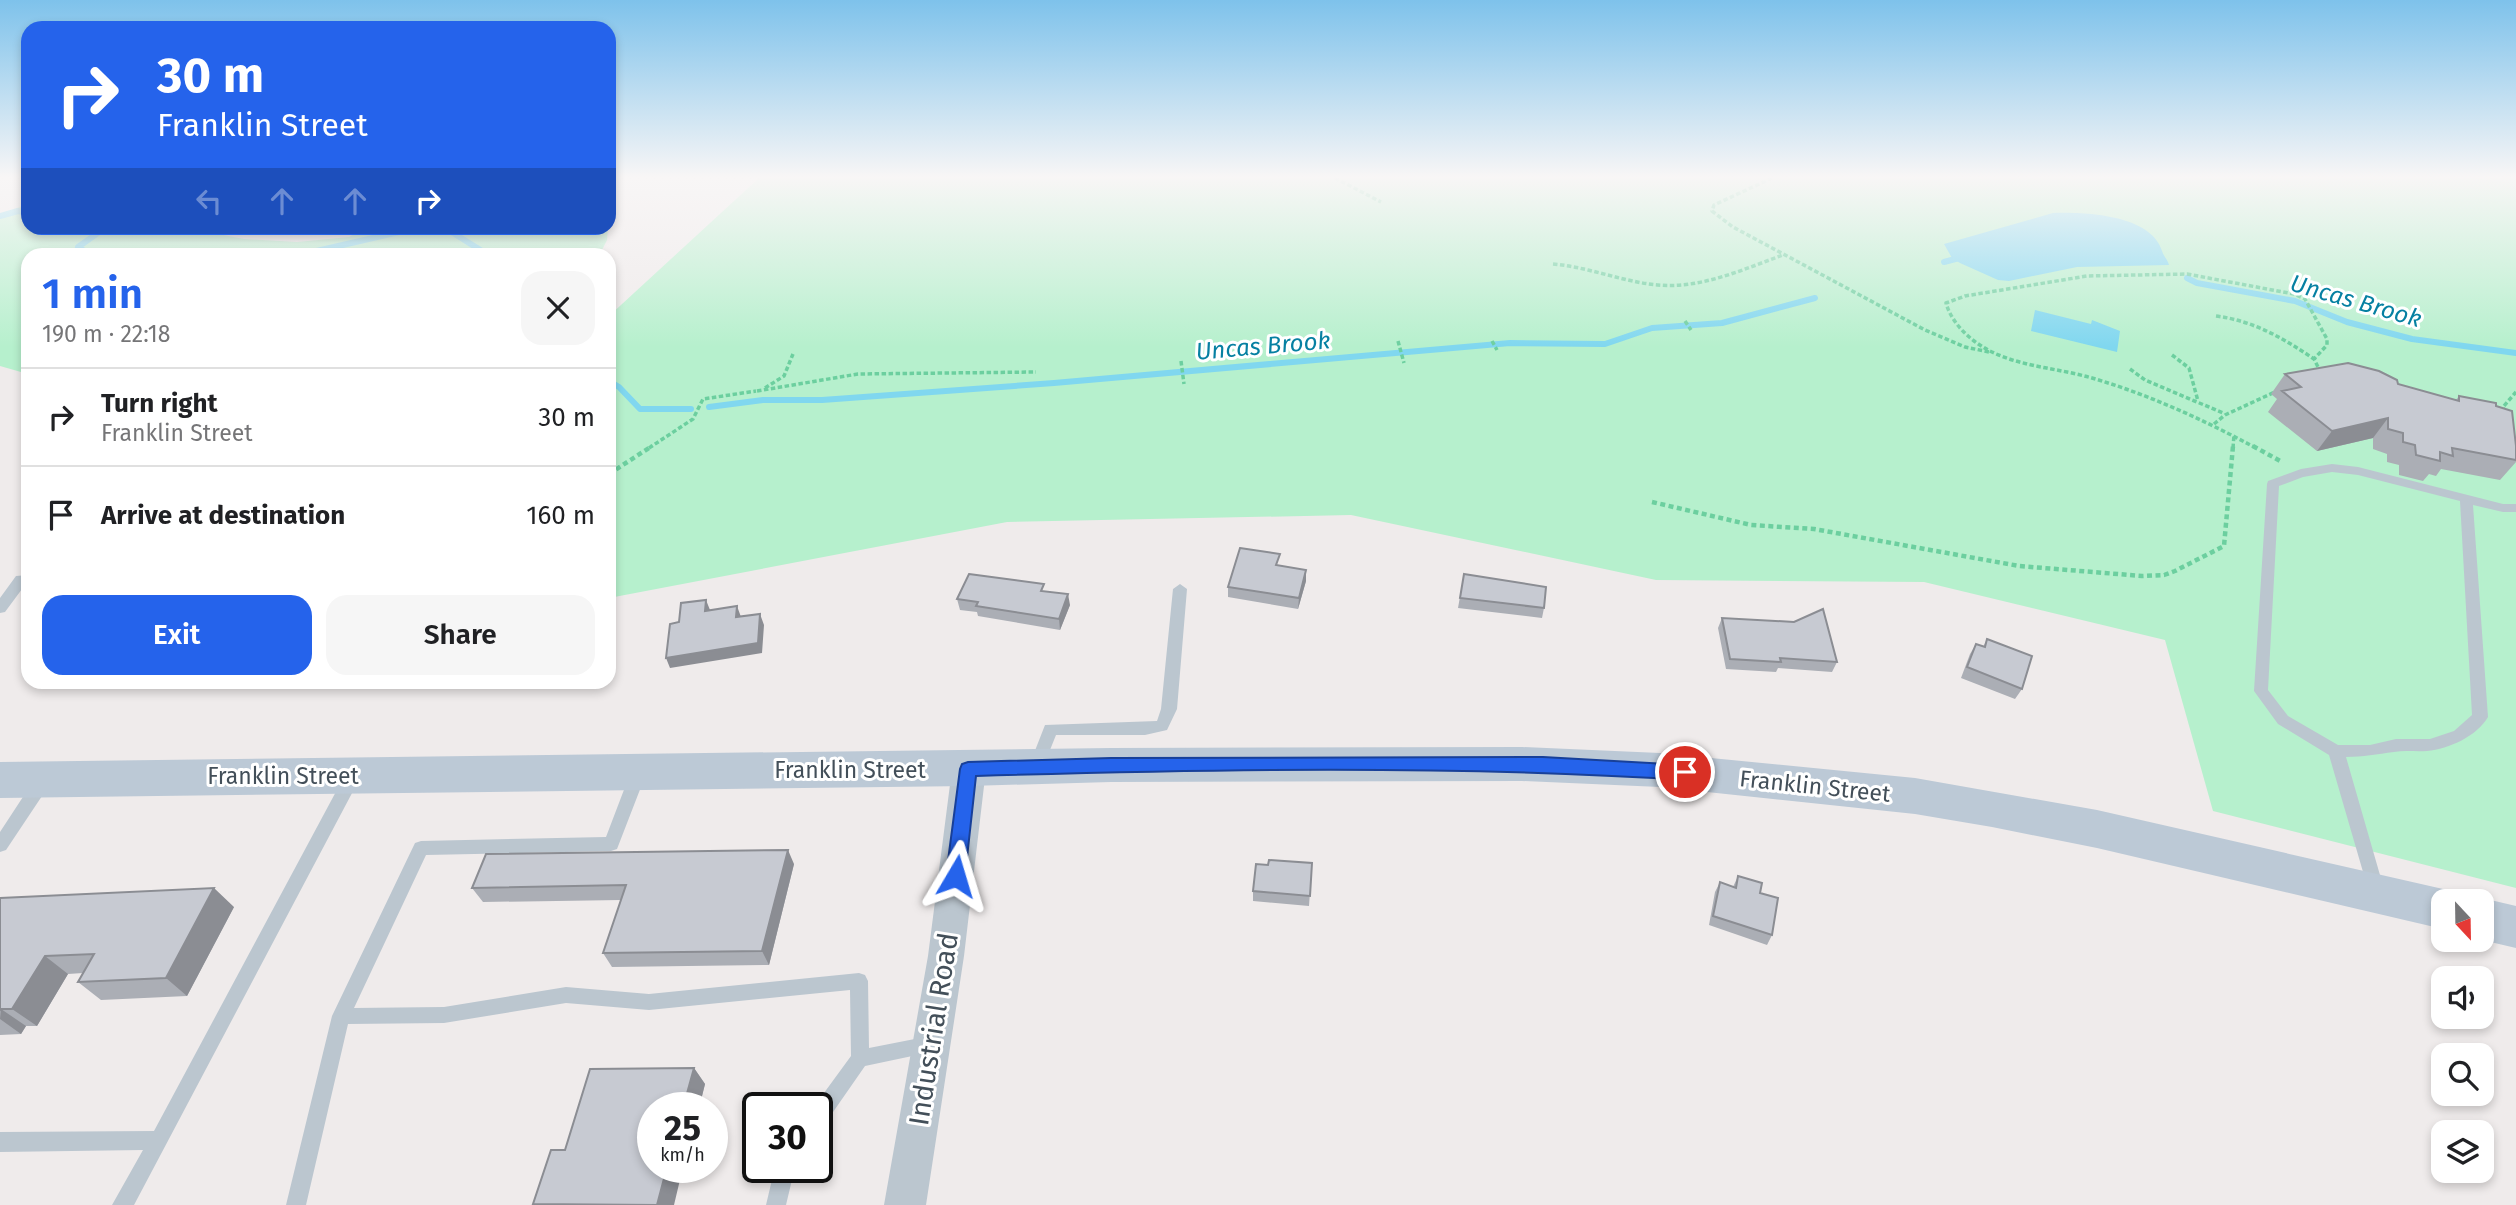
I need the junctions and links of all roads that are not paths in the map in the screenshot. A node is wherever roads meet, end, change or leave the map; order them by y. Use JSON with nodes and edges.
{"nodes":[{"id":1,"x":2466,"y":499,"type":"junction"},
{"id":2,"x":2516,"y":508,"type":"edge"},
{"id":3,"x":21,"y":580,"type":"edge"},
{"id":4,"x":1180,"y":589,"type":"dead end"},
{"id":5,"x":0,"y":607,"type":"edge"},
{"id":6,"x":2336,"y":751,"type":"junction"},
{"id":7,"x":1037,"y":767,"type":"junction"},
{"id":8,"x":968,"y":769,"type":"junction"},
{"id":9,"x":638,"y":773,"type":"junction"},
{"id":10,"x":354,"y":776,"type":"junction"},
{"id":11,"x":43,"y":779,"type":"junction"},
{"id":12,"x":0,"y":780,"type":"edge"},
{"id":13,"x":0,"y":845,"type":"edge"},
{"id":14,"x":2377,"y":894,"type":"junction"},
{"id":15,"x":2431,"y":906,"type":"edge"},
{"id":16,"x":2494,"y":922,"type":"edge"},
{"id":17,"x":2516,"y":927,"type":"edge"},
{"id":18,"x":341,"y":1016,"type":"junction"},
{"id":19,"x":931,"y":1045,"type":"junction"},
{"id":20,"x":860,"y":1058,"type":"junction"},
{"id":21,"x":833,"y":1096,"type":"edge"},
{"id":22,"x":159,"y":1140,"type":"junction"},
{"id":23,"x":0,"y":1142,"type":"edge"},
{"id":24,"x":781,"y":1183,"type":"edge"},
{"id":25,"x":122,"y":1205,"type":"edge"},
{"id":26,"x":296,"y":1205,"type":"edge"},
{"id":27,"x":776,"y":1205,"type":"edge"},
{"id":28,"x":905,"y":1205,"type":"edge"}],
"edges":[{"from":1,"to":2,"type":"lane"},
{"from":1,"to":6,"type":"lane"},
{"from":1,"to":6,"type":"lane"},
{"from":3,"to":5,"type":"lane"},
{"from":4,"to":7,"type":"lane"},
{"from":6,"to":14,"type":"lane"},
{"from":7,"to":8,"type":"main road","name":"Franklin Street"},
{"from":7,"to":14,"type":"main road","name":"Franklin Street"},
{"from":8,"to":9,"type":"main road","name":"Franklin Street"},
{"from":8,"to":19,"type":"street","name":"Industrial Road"},
{"from":9,"to":10,"type":"main road","name":"Franklin Street"},
{"from":9,"to":18,"type":"lane"},
{"from":10,"to":11,"type":"main road","name":"Franklin Street"},
{"from":10,"to":22,"type":"lane"},
{"from":11,"to":12,"type":"main road","name":"Franklin Street"},
{"from":11,"to":13,"type":"lane"},
{"from":14,"to":15,"type":"main road","name":"Franklin Street"},
{"from":16,"to":17,"type":"main road"},
{"from":18,"to":20,"type":"lane"},
{"from":18,"to":26,"type":"lane"},
{"from":19,"to":20,"type":"lane"},
{"from":19,"to":28,"type":"street","name":"Industrial Road"},
{"from":20,"to":21,"type":"lane"},
{"from":22,"to":23,"type":"lane"},
{"from":22,"to":25,"type":"lane"},
{"from":24,"to":27,"type":"lane"}]}
